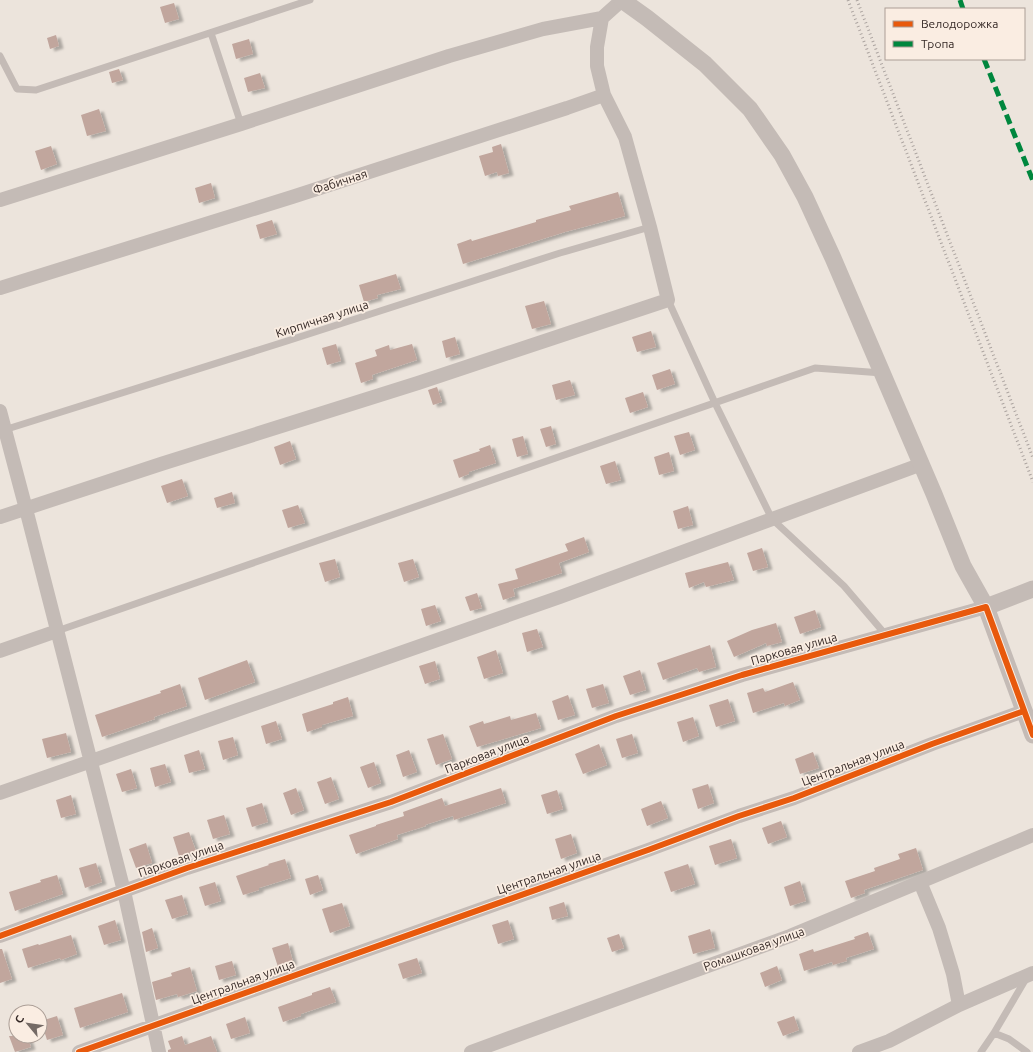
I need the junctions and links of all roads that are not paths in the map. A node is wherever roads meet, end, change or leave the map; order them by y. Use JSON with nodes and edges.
{"nodes":[{"id":1,"x":310,"y":0,"type":"edge"},
{"id":2,"x":622,"y":0,"type":"edge"},
{"id":3,"x":602,"y":18,"type":"junction"},
{"id":4,"x":211,"y":33,"type":"junction"},
{"id":5,"x":0,"y":56,"type":"edge"},
{"id":6,"x":604,"y":95,"type":"junction"},
{"id":7,"x":241,"y":124,"type":"junction"},
{"id":8,"x":0,"y":200,"type":"edge"},
{"id":9,"x":650,"y":227,"type":"junction"},
{"id":10,"x":0,"y":288,"type":"edge"},
{"id":11,"x":668,"y":300,"type":"junction"},
{"id":12,"x":882,"y":373,"type":"junction"},
{"id":13,"x":715,"y":402,"type":"junction"},
{"id":14,"x":0,"y":411,"type":"edge"},
{"id":15,"x":2,"y":430,"type":"edge"},
{"id":16,"x":922,"y":464,"type":"junction"},
{"id":17,"x":26,"y":509,"type":"junction"},
{"id":18,"x":0,"y":517,"type":"edge"},
{"id":19,"x":772,"y":519,"type":"junction"},
{"id":20,"x":1027,"y":592,"type":"edge"},
{"id":21,"x":986,"y":607,"type":"junction"},
{"id":22,"x":57,"y":631,"type":"junction"},
{"id":23,"x":884,"y":634,"type":"junction"},
{"id":24,"x":0,"y":651,"type":"edge"},
{"id":25,"x":1024,"y":711,"type":"junction"},
{"id":26,"x":1033,"y":735,"type":"edge"},
{"id":27,"x":91,"y":761,"type":"junction"},
{"id":28,"x":0,"y":793,"type":"edge"},
{"id":29,"x":1032,"y":837,"type":"edge"},
{"id":30,"x":920,"y":882,"type":"junction"},
{"id":31,"x":124,"y":891,"type":"junction"},
{"id":32,"x":0,"y":936,"type":"edge"},
{"id":33,"x":1031,"y":971,"type":"edge"},
{"id":34,"x":959,"y":1005,"type":"junction"},
{"id":35,"x":153,"y":1026,"type":"junction"},
{"id":36,"x":994,"y":1033,"type":"junction"},
{"id":37,"x":79,"y":1052,"type":"edge"},
{"id":38,"x":159,"y":1052,"type":"edge"},
{"id":39,"x":471,"y":1052,"type":"edge"},
{"id":40,"x":859,"y":1052,"type":"edge"},
{"id":41,"x":981,"y":1052,"type":"edge"},
{"id":42,"x":1027,"y":1052,"type":"edge"}],
"edges":[{"from":1,"to":4,"type":"lane"},
{"from":2,"to":3,"type":"street"},
{"from":2,"to":12,"type":"street"},
{"from":3,"to":6,"type":"street"},
{"from":3,"to":7,"type":"street"},
{"from":4,"to":5,"type":"lane"},
{"from":4,"to":7,"type":"lane"},
{"from":6,"to":9,"type":"street"},
{"from":6,"to":10,"type":"street","name":"Фабичная"},
{"from":7,"to":8,"type":"street"},
{"from":9,"to":11,"type":"street"},
{"from":9,"to":15,"type":"lane","name":"Кирпичная улица"},
{"from":11,"to":13,"type":"lane"},
{"from":11,"to":17,"type":"street"},
{"from":12,"to":13,"type":"lane"},
{"from":12,"to":16,"type":"street"},
{"from":13,"to":19,"type":"lane"},
{"from":13,"to":22,"type":"lane"},
{"from":14,"to":15,"type":"street"},
{"from":15,"to":17,"type":"street"},
{"from":16,"to":19,"type":"street"},
{"from":16,"to":21,"type":"street"},
{"from":17,"to":18,"type":"street"},
{"from":17,"to":22,"type":"street"},
{"from":19,"to":23,"type":"lane"},
{"from":19,"to":27,"type":"street"},
{"from":20,"to":21,"type":"street"},
{"from":21,"to":23,"type":"street","name":"Парковая улица"},
{"from":21,"to":25,"type":"street"},
{"from":22,"to":24,"type":"street"},
{"from":22,"to":27,"type":"street"},
{"from":23,"to":31,"type":"street","name":"Парковая улица"},
{"from":25,"to":26,"type":"street"},
{"from":25,"to":35,"type":"street","name":"Центральная улица"},
{"from":27,"to":28,"type":"street"},
{"from":27,"to":31,"type":"street"},
{"from":29,"to":30,"type":"street","name":"Ромашковая улица"},
{"from":30,"to":34,"type":"street"},
{"from":30,"to":39,"type":"street","name":"Ромашковая улица"},
{"from":31,"to":32,"type":"street","name":"Парковая улица"},
{"from":31,"to":35,"type":"street"},
{"from":33,"to":34,"type":"street"},
{"from":33,"to":36,"type":"lane"},
{"from":34,"to":40,"type":"street"},
{"from":35,"to":37,"type":"street","name":"Центральная улица"},
{"from":35,"to":38,"type":"street"},
{"from":36,"to":41,"type":"lane"},
{"from":36,"to":42,"type":"lane"}]}
